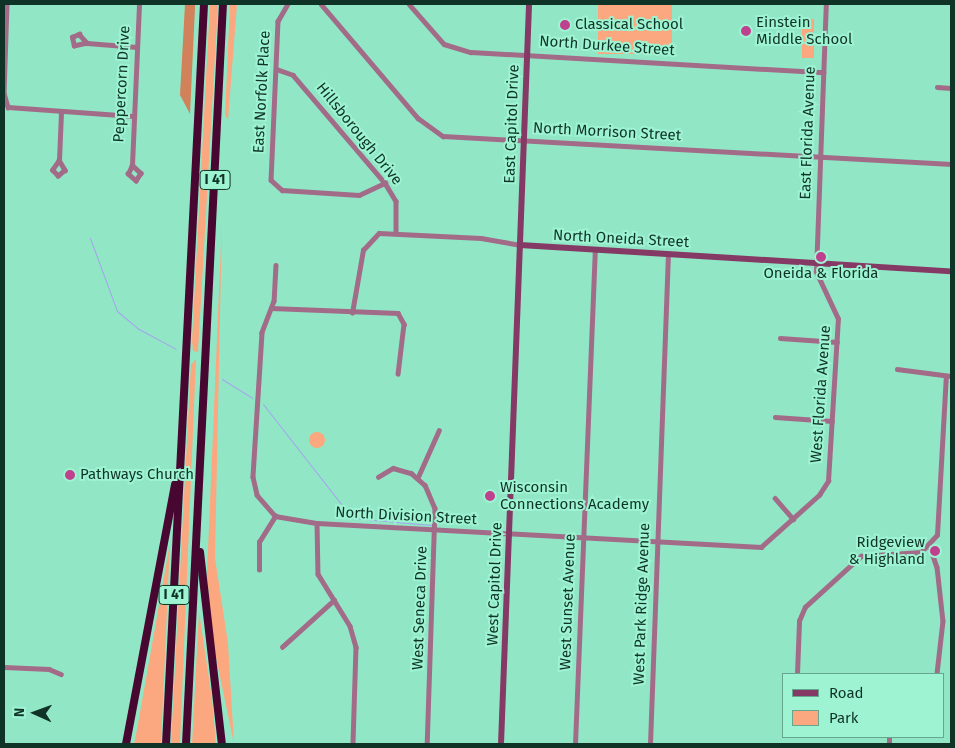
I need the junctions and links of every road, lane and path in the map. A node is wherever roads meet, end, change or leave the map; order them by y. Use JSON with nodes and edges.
{"nodes":[{"id":1,"x":7,"y":4,"type":"edge"},
{"id":2,"x":139,"y":4,"type":"edge"},
{"id":3,"x":204,"y":4,"type":"edge"},
{"id":4,"x":223,"y":4,"type":"edge"},
{"id":5,"x":288,"y":4,"type":"edge"},
{"id":6,"x":321,"y":4,"type":"edge"},
{"id":7,"x":409,"y":4,"type":"edge"},
{"id":8,"x":529,"y":4,"type":"edge"},
{"id":9,"x":826,"y":4,"type":"edge"},
{"id":10,"x":5,"y":41,"type":"edge"},
{"id":11,"x":87,"y":43,"type":"dead end"},
{"id":12,"x":137,"y":47,"type":"junction"},
{"id":13,"x":527,"y":53,"type":"junction"},
{"id":14,"x":276,"y":69,"type":"junction"},
{"id":15,"x":823,"y":72,"type":"junction"},
{"id":16,"x":937,"y":88,"type":"dead end"},
{"id":17,"x":951,"y":88,"type":"edge"},
{"id":18,"x":4,"y":103,"type":"edge"},
{"id":19,"x":61,"y":112,"type":"junction"},
{"id":20,"x":133,"y":116,"type":"junction"},
{"id":21,"x":524,"y":140,"type":"junction"},
{"id":22,"x":820,"y":158,"type":"junction"},
{"id":23,"x":59,"y":160,"type":"dead end"},
{"id":24,"x":951,"y":164,"type":"edge"},
{"id":25,"x":132,"y":165,"type":"dead end"},
{"id":26,"x":385,"y":183,"type":"junction"},
{"id":27,"x":396,"y":232,"type":"junction"},
{"id":28,"x":520,"y":246,"type":"junction"},
{"id":29,"x":595,"y":250,"type":"junction"},
{"id":30,"x":668,"y":254,"type":"junction"},
{"id":31,"x":816,"y":263,"type":"junction"},
{"id":32,"x":276,"y":265,"type":"dead end"},
{"id":33,"x":951,"y":271,"type":"edge"},
{"id":34,"x":271,"y":308,"type":"junction"},
{"id":35,"x":352,"y":313,"type":"junction"},
{"id":36,"x":780,"y":338,"type":"dead end"},
{"id":37,"x":837,"y":342,"type":"junction"},
{"id":38,"x":896,"y":369,"type":"dead end"},
{"id":39,"x":398,"y":374,"type":"dead end"},
{"id":40,"x":949,"y":376,"type":"edge"},
{"id":41,"x":776,"y":417,"type":"dead end"},
{"id":42,"x":832,"y":421,"type":"junction"},
{"id":43,"x":439,"y":430,"type":"dead end"},
{"id":44,"x":182,"y":447,"type":"junction"},
{"id":45,"x":378,"y":477,"type":"dead end"},
{"id":46,"x":418,"y":477,"type":"junction"},
{"id":47,"x":774,"y":498,"type":"dead end"},
{"id":48,"x":275,"y":516,"type":"junction"},
{"id":49,"x":197,"y":518,"type":"junction"},
{"id":50,"x":793,"y":519,"type":"junction"},
{"id":51,"x":317,"y":523,"type":"junction"},
{"id":52,"x":436,"y":530,"type":"junction"},
{"id":53,"x":509,"y":534,"type":"junction"},
{"id":54,"x":583,"y":538,"type":"junction"},
{"id":55,"x":657,"y":543,"type":"junction"},
{"id":56,"x":930,"y":547,"type":"junction"},
{"id":57,"x":259,"y":570,"type":"dead end"},
{"id":58,"x":334,"y":600,"type":"junction"},
{"id":59,"x":282,"y":647,"type":"dead end"},
{"id":60,"x":4,"y":667,"type":"edge"},
{"id":61,"x":797,"y":673,"type":"edge"},
{"id":62,"x":937,"y":673,"type":"edge"},
{"id":63,"x":61,"y":674,"type":"dead end"},
{"id":64,"x":125,"y":744,"type":"edge"},
{"id":65,"x":166,"y":744,"type":"edge"},
{"id":66,"x":186,"y":744,"type":"edge"},
{"id":67,"x":222,"y":744,"type":"edge"},
{"id":68,"x":353,"y":744,"type":"edge"},
{"id":69,"x":427,"y":744,"type":"edge"},
{"id":70,"x":501,"y":744,"type":"edge"},
{"id":71,"x":575,"y":744,"type":"edge"},
{"id":72,"x":650,"y":744,"type":"edge"}],
"edges":[{"from":1,"to":10,"type":"street"},
{"from":2,"to":12,"type":"street","name":"Peppercorn Drive"},
{"from":3,"to":44,"type":"highway","number":"I 41"},
{"from":4,"to":49,"type":"highway","number":"I 41"},
{"from":5,"to":14,"type":"street","name":"East Norfolk Place"},
{"from":6,"to":21,"type":"street","name":"North Morrison Street"},
{"from":7,"to":13,"type":"street","name":"North Durkee Street"},
{"from":8,"to":13,"type":"street","name":"East Capitol Drive"},
{"from":9,"to":15,"type":"street","name":"East Florida Avenue"},
{"from":10,"to":18,"type":"street"},
{"from":11,"to":12,"type":"street"},
{"from":12,"to":20,"type":"street","name":"Peppercorn Drive"},
{"from":13,"to":15,"type":"street","name":"North Durkee Street"},
{"from":13,"to":21,"type":"street","name":"East Capitol Drive"},
{"from":14,"to":26,"type":"street","name":"Hillsborough Drive"},
{"from":14,"to":26,"type":"street","name":"East Norfolk Place"},
{"from":15,"to":22,"type":"street","name":"East Florida Avenue"},
{"from":16,"to":17,"type":"street"},
{"from":18,"to":19,"type":"street"},
{"from":19,"to":20,"type":"street"},
{"from":19,"to":23,"type":"street"},
{"from":20,"to":25,"type":"street","name":"Peppercorn Drive"},
{"from":21,"to":22,"type":"street","name":"North Morrison Street"},
{"from":21,"to":28,"type":"street","name":"East Capitol Drive"},
{"from":22,"to":24,"type":"street","name":"North Morrison Street"},
{"from":22,"to":31,"type":"street","name":"East Florida Avenue"},
{"from":26,"to":27,"type":"street","name":"Hillsborough Drive"},
{"from":27,"to":28,"type":"street","name":"North Oneida Street"},
{"from":27,"to":35,"type":"street","name":"North Oneida Street"},
{"from":28,"to":29,"type":"street","name":"North Oneida Street"},
{"from":28,"to":53,"type":"street","name":"West Capitol Drive"},
{"from":29,"to":30,"type":"street","name":"North Oneida Street"},
{"from":29,"to":54,"type":"street","name":"West Sunset Avenue"},
{"from":30,"to":31,"type":"street","name":"North Oneida Street"},
{"from":30,"to":55,"type":"street","name":"West Park Ridge Avenue"},
{"from":31,"to":33,"type":"street","name":"North Oneida Street"},
{"from":31,"to":37,"type":"street","name":"West Florida Avenue"},
{"from":32,"to":34,"type":"street"},
{"from":34,"to":35,"type":"street"},
{"from":34,"to":48,"type":"street"},
{"from":35,"to":39,"type":"street"},
{"from":36,"to":37,"type":"street"},
{"from":37,"to":42,"type":"street","name":"West Florida Avenue"},
{"from":38,"to":40,"type":"street"},
{"from":40,"to":56,"type":"street"},
{"from":41,"to":42,"type":"street"},
{"from":42,"to":50,"type":"street","name":"West Florida Avenue"},
{"from":43,"to":46,"type":"street"},
{"from":44,"to":64,"type":"highway"},
{"from":44,"to":65,"type":"highway","number":"I 41"},
{"from":45,"to":46,"type":"street"},
{"from":46,"to":52,"type":"street","name":"West Seneca Drive"},
{"from":47,"to":50,"type":"street"},
{"from":48,"to":51,"type":"street","name":"North Division Street"},
{"from":48,"to":57,"type":"street"},
{"from":49,"to":66,"type":"highway","number":"I 41"},
{"from":49,"to":67,"type":"highway"},
{"from":50,"to":55,"type":"street","name":"West Florida Avenue"},
{"from":51,"to":52,"type":"street","name":"North Division Street"},
{"from":51,"to":58,"type":"street"},
{"from":52,"to":53,"type":"street","name":"North Division Street"},
{"from":52,"to":69,"type":"street","name":"West Seneca Drive"},
{"from":53,"to":54,"type":"street","name":"North Division Street"},
{"from":53,"to":70,"type":"street","name":"West Capitol Drive"},
{"from":54,"to":55,"type":"street","name":"North Division Street"},
{"from":54,"to":71,"type":"street","name":"West Sunset Avenue"},
{"from":55,"to":72,"type":"street","name":"West Park Ridge Avenue"},
{"from":56,"to":61,"type":"street"},
{"from":56,"to":62,"type":"street"},
{"from":58,"to":59,"type":"street"},
{"from":58,"to":68,"type":"street"},
{"from":60,"to":63,"type":"street"}]}
